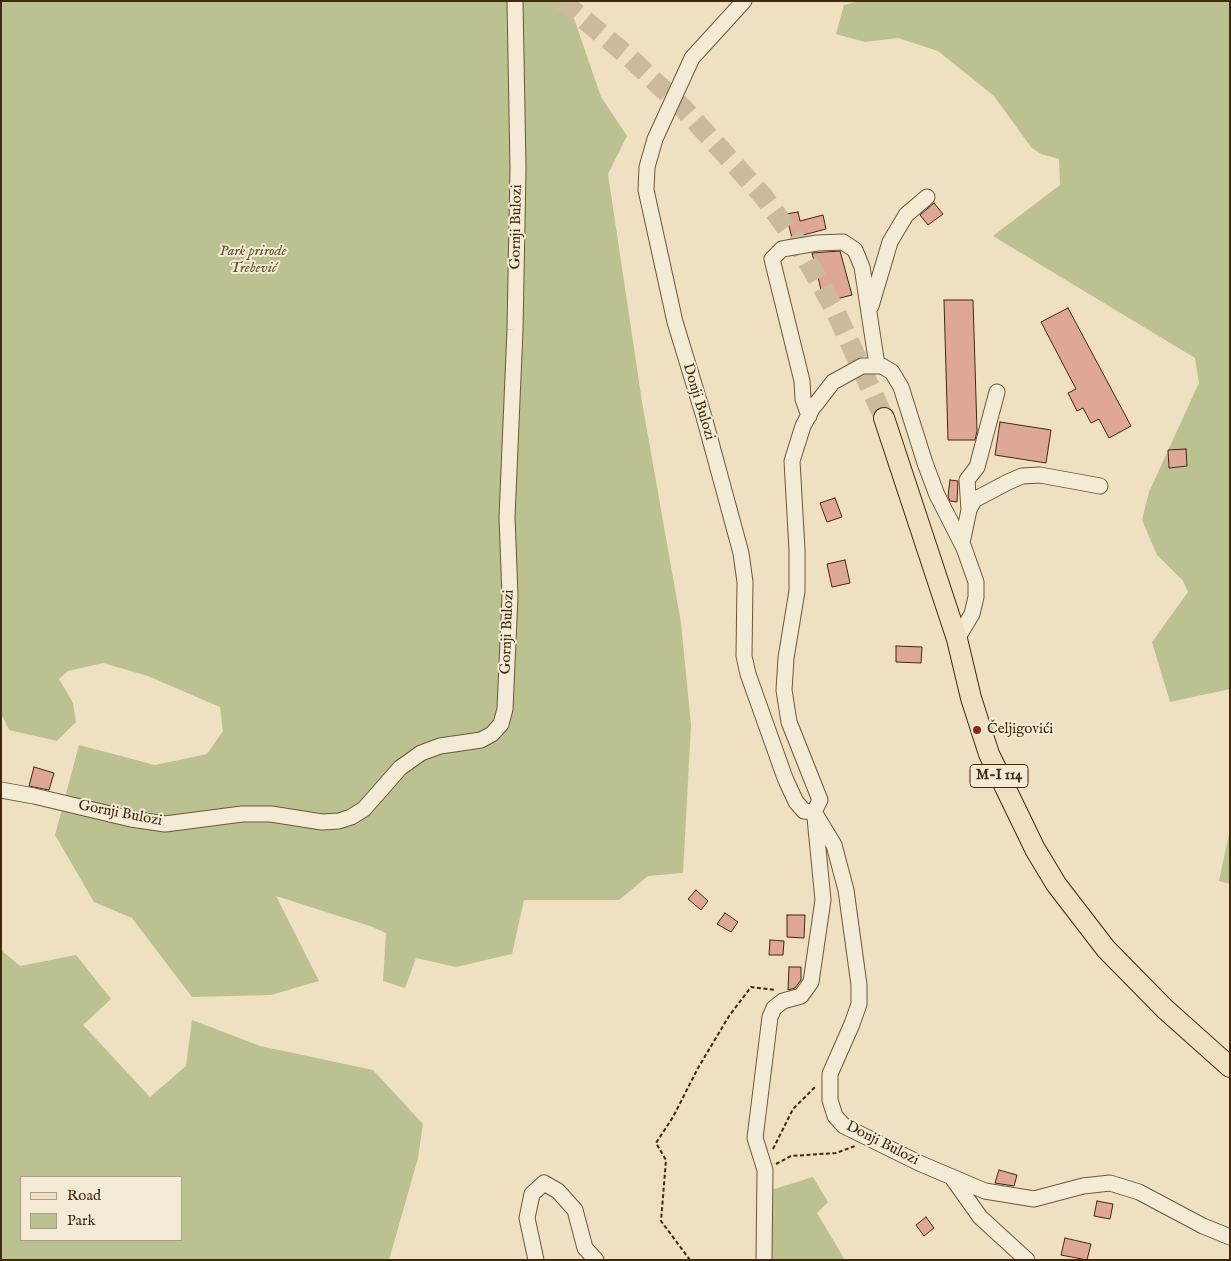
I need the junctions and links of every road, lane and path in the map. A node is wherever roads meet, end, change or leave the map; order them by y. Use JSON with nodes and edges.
{"nodes":[{"id":1,"x":515,"y":1,"type":"edge"},
{"id":2,"x":744,"y":1,"type":"edge"},
{"id":3,"x":927,"y":196,"type":"dead end"},
{"id":4,"x":870,"y":310,"type":"junction"},
{"id":5,"x":877,"y":365,"type":"junction"},
{"id":6,"x":997,"y":392,"type":"dead end"},
{"id":7,"x":809,"y":416,"type":"junction"},
{"id":8,"x":884,"y":418,"type":"tunnel mouth"},
{"id":9,"x":1100,"y":486,"type":"dead end"},
{"id":10,"x":969,"y":510,"type":"junction"},
{"id":11,"x":962,"y":544,"type":"junction"},
{"id":12,"x":957,"y":640,"type":"junction"},
{"id":13,"x":1,"y":790,"type":"edge"},
{"id":14,"x":814,"y":812,"type":"junction"},
{"id":15,"x":792,"y":998,"type":"junction"},
{"id":16,"x":1230,"y":1067,"type":"edge"},
{"id":17,"x":830,"y":1074,"type":"junction"},
{"id":18,"x":872,"y":1140,"type":"junction"},
{"id":19,"x":765,"y":1170,"type":"junction"},
{"id":20,"x":952,"y":1178,"type":"junction"},
{"id":21,"x":1230,"y":1237,"type":"edge"},
{"id":22,"x":536,"y":1260,"type":"edge"},
{"id":23,"x":596,"y":1260,"type":"edge"},
{"id":24,"x":690,"y":1260,"type":"edge"},
{"id":25,"x":764,"y":1260,"type":"edge"},
{"id":26,"x":1028,"y":1260,"type":"edge"}],
"edges":[{"from":1,"to":13,"type":"street","name":"Gornji Bulozi"},
{"from":2,"to":14,"type":"street","name":"Donji Bulozi"},
{"from":3,"to":4,"type":"street"},
{"from":4,"to":5,"type":"street"},
{"from":4,"to":7,"type":"street"},
{"from":5,"to":7,"type":"street"},
{"from":5,"to":11,"type":"street"},
{"from":6,"to":10,"type":"street"},
{"from":7,"to":14,"type":"street"},
{"from":8,"to":12,"type":"main road","number":"M-I 114"},
{"from":9,"to":10,"type":"street"},
{"from":10,"to":11,"type":"street"},
{"from":11,"to":12,"type":"street"},
{"from":12,"to":16,"type":"main road","number":"M-I 114"},
{"from":14,"to":15,"type":"street"},
{"from":14,"to":17,"type":"street","name":"Donji Bulozi"},
{"from":15,"to":19,"type":"street"},
{"from":15,"to":24,"type":"path"},
{"from":17,"to":18,"type":"street","name":"Donji Bulozi"},
{"from":17,"to":19,"type":"path"},
{"from":18,"to":19,"type":"path"},
{"from":18,"to":20,"type":"street","name":"Donji Bulozi"},
{"from":19,"to":25,"type":"street"},
{"from":20,"to":21,"type":"street","name":"Donji Bulozi"},
{"from":20,"to":26,"type":"street"},
{"from":22,"to":23,"type":"street"}]}
